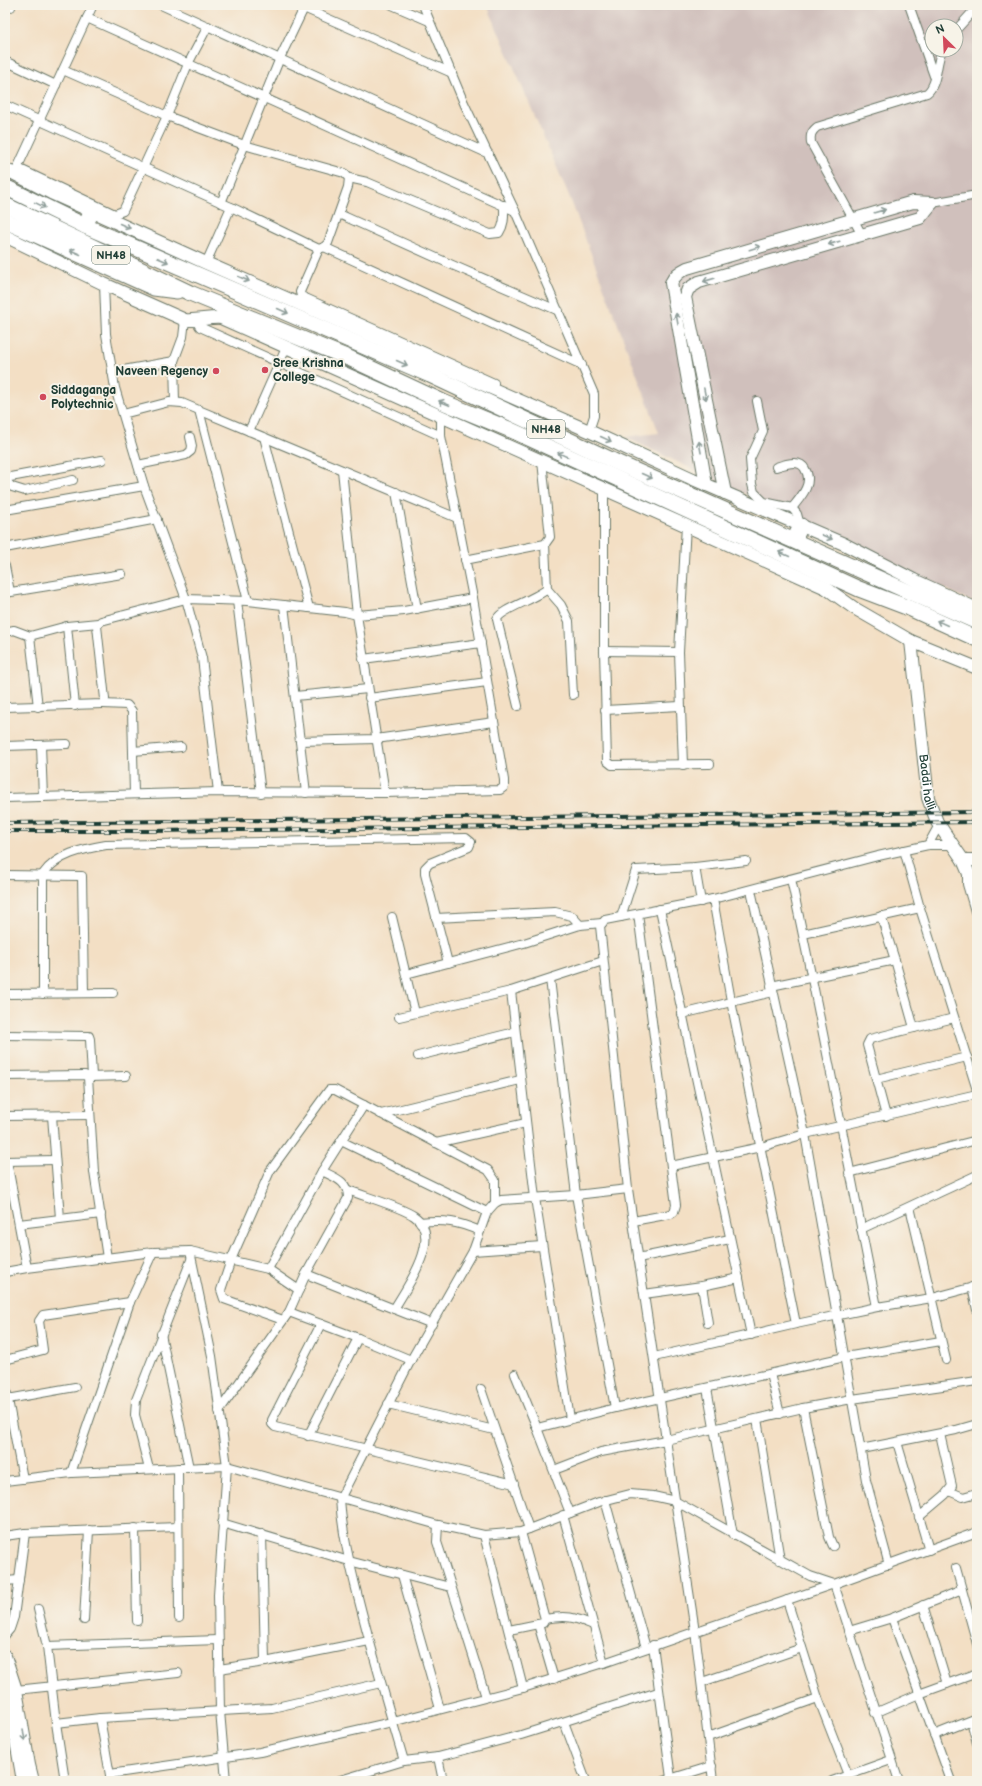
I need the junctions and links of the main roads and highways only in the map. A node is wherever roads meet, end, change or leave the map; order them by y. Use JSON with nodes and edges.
{"nodes":[{"id":1,"x":5,"y":187,"type":"edge"},
{"id":2,"x":5,"y":205,"type":"edge"},
{"id":3,"x":92,"y":212,"type":"road end"},
{"id":4,"x":5,"y":220,"type":"edge"},
{"id":5,"x":85,"y":226,"type":"junction"},
{"id":6,"x":190,"y":293,"type":"junction"},
{"id":7,"x":801,"y":525,"type":"road end"},
{"id":8,"x":794,"y":540,"type":"junction"},
{"id":9,"x":977,"y":622,"type":"edge"},
{"id":10,"x":977,"y":639,"type":"edge"}],
"edges":[{"from":1,"to":5,"type":"highway","number":"NH48","one_way":true},
{"from":2,"to":6,"type":"highway","number":"NH48"},
{"from":3,"to":5,"type":"highway"},
{"from":6,"to":4,"type":"highway","one_way":true},
{"from":5,"to":8,"type":"highway","number":"NH48","one_way":true},
{"from":10,"to":6,"type":"highway","number":"NH48","one_way":true},
{"from":7,"to":8,"type":"highway"},
{"from":8,"to":9,"type":"highway","number":"NH48"}]}
